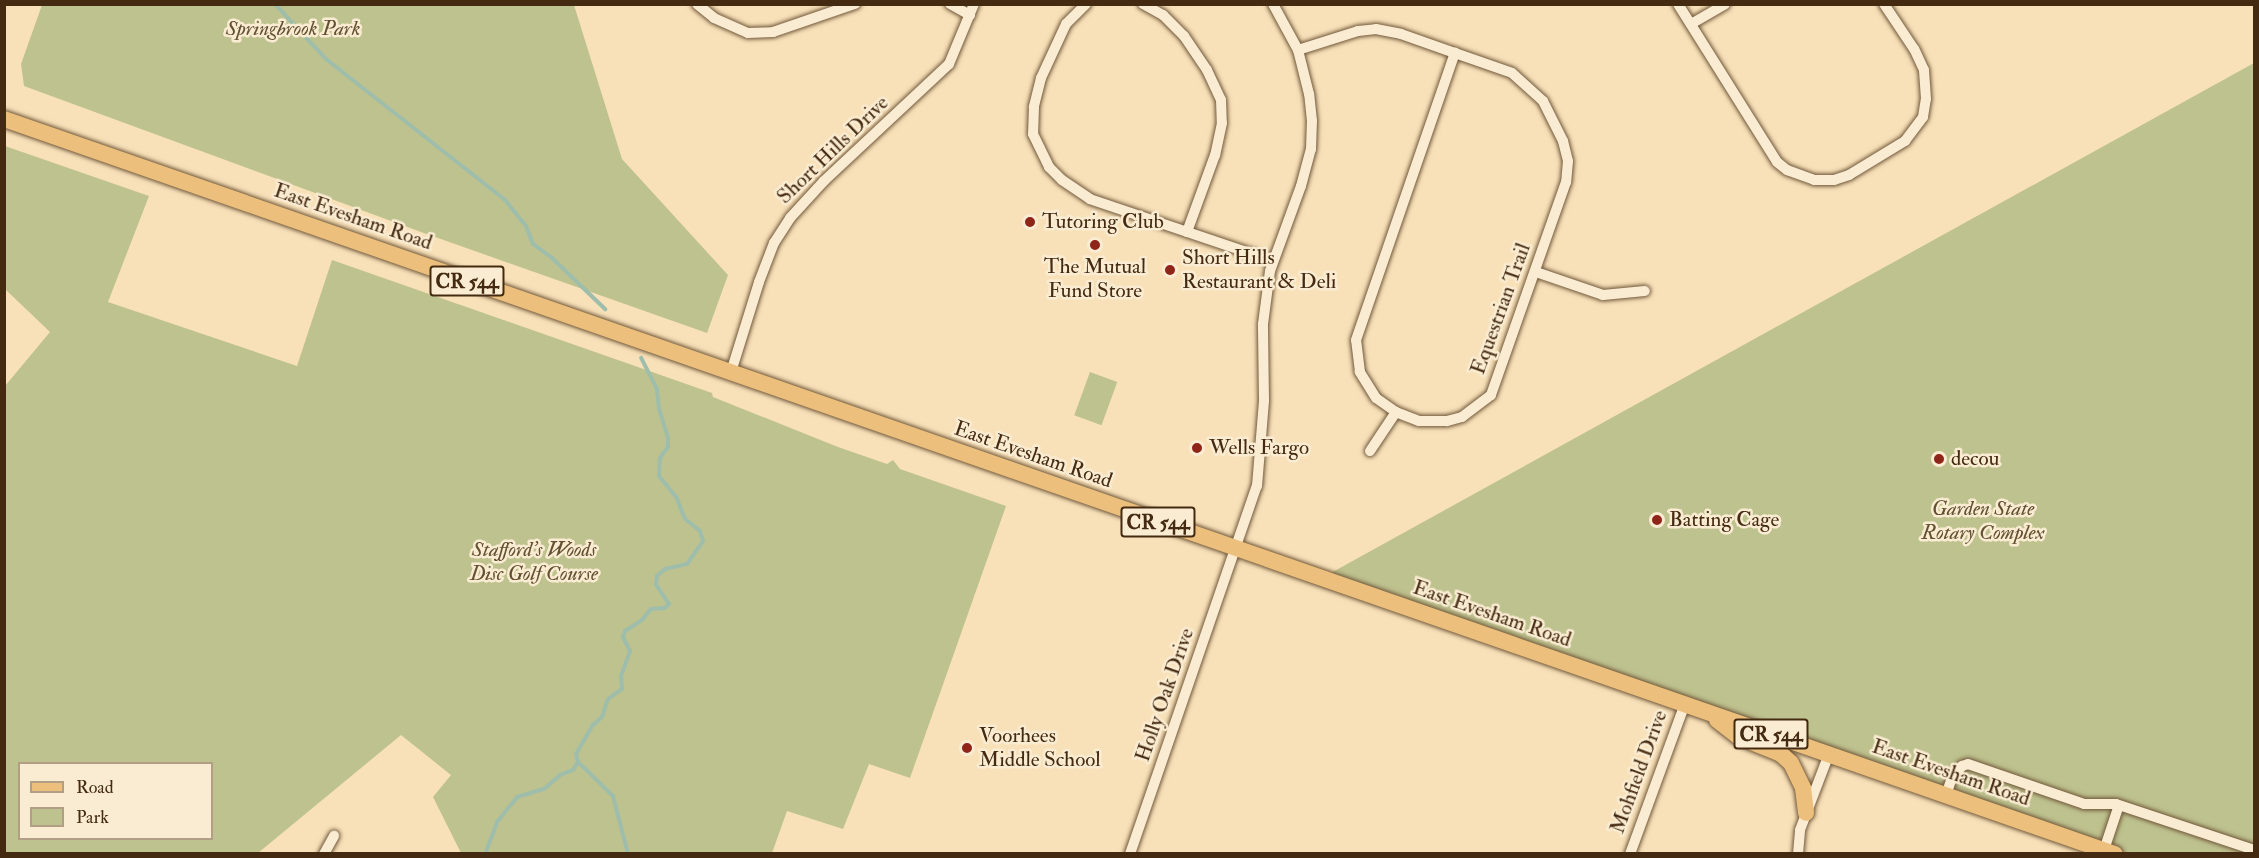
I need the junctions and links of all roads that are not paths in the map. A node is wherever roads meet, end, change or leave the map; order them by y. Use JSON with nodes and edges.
{"nodes":[{"id":1,"x":697,"y":4,"type":"edge"},
{"id":2,"x":855,"y":4,"type":"edge"},
{"id":3,"x":950,"y":4,"type":"edge"},
{"id":4,"x":974,"y":4,"type":"edge"},
{"id":5,"x":1086,"y":4,"type":"edge"},
{"id":6,"x":1143,"y":4,"type":"edge"},
{"id":7,"x":1274,"y":4,"type":"edge"},
{"id":8,"x":1678,"y":4,"type":"edge"},
{"id":9,"x":1725,"y":4,"type":"edge"},
{"id":10,"x":1884,"y":4,"type":"edge"},
{"id":11,"x":970,"y":15,"type":"junction"},
{"id":12,"x":1691,"y":24,"type":"junction"},
{"id":13,"x":1298,"y":50,"type":"junction"},
{"id":14,"x":1455,"y":52,"type":"junction"},
{"id":15,"x":4,"y":119,"type":"edge"},
{"id":16,"x":1187,"y":232,"type":"junction"},
{"id":17,"x":1273,"y":261,"type":"junction"},
{"id":18,"x":1536,"y":272,"type":"junction"},
{"id":19,"x":1645,"y":291,"type":"dead end"},
{"id":20,"x":730,"y":372,"type":"junction"},
{"id":21,"x":1396,"y":412,"type":"junction"},
{"id":22,"x":1370,"y":451,"type":"dead end"},
{"id":23,"x":1236,"y":549,"type":"junction"},
{"id":24,"x":1684,"y":704,"type":"junction"},
{"id":25,"x":1707,"y":712,"type":"junction"},
{"id":26,"x":1829,"y":754,"type":"junction"},
{"id":27,"x":1946,"y":795,"type":"junction"},
{"id":28,"x":2119,"y":805,"type":"junction"},
{"id":29,"x":1806,"y":813,"type":"junction"},
{"id":30,"x":334,"y":836,"type":"dead end"},
{"id":31,"x":2254,"y":850,"type":"edge"},
{"id":32,"x":2109,"y":852,"type":"edge"},
{"id":33,"x":1798,"y":853,"type":"edge"},
{"id":34,"x":324,"y":854,"type":"edge"},
{"id":35,"x":1130,"y":854,"type":"edge"},
{"id":36,"x":1630,"y":854,"type":"edge"}],
"edges":[{"from":1,"to":2,"type":"street"},
{"from":3,"to":11,"type":"street"},
{"from":4,"to":11,"type":"street","name":"Short Hills Drive"},
{"from":5,"to":16,"type":"street"},
{"from":6,"to":16,"type":"street"},
{"from":7,"to":13,"type":"street"},
{"from":8,"to":12,"type":"street"},
{"from":9,"to":12,"type":"street"},
{"from":10,"to":12,"type":"street"},
{"from":11,"to":20,"type":"street","name":"Short Hills Drive"},
{"from":13,"to":14,"type":"street","name":"Equestrian Trail"},
{"from":13,"to":17,"type":"street"},
{"from":14,"to":18,"type":"street","name":"Equestrian Trail"},
{"from":14,"to":21,"type":"street","name":"Equestrian Trail"},
{"from":15,"to":20,"type":"main road","name":"East Evesham Road","number":"CR 544"},
{"from":16,"to":17,"type":"street"},
{"from":17,"to":23,"type":"street"},
{"from":18,"to":19,"type":"street"},
{"from":18,"to":21,"type":"street","name":"Equestrian Trail"},
{"from":20,"to":23,"type":"main road","name":"East Evesham Road","number":"CR 544"},
{"from":21,"to":22,"type":"street"},
{"from":23,"to":24,"type":"main road","name":"East Evesham Road","number":"CR 544"},
{"from":23,"to":35,"type":"street","name":"Holly Oak Drive"},
{"from":24,"to":25,"type":"main road","name":"East Evesham Road","number":"CR 544"},
{"from":24,"to":36,"type":"street","name":"Mohfield Drive"},
{"from":25,"to":26,"type":"main road","name":"East Evesham Road","number":"CR 544"},
{"from":25,"to":29,"type":"main road"},
{"from":26,"to":27,"type":"main road","name":"East Evesham Road","number":"CR 544"},
{"from":26,"to":29,"type":"street"},
{"from":27,"to":28,"type":"street"},
{"from":27,"to":32,"type":"main road","name":"East Evesham Road","number":"CR 544"},
{"from":28,"to":31,"type":"street"},
{"from":28,"to":32,"type":"street"},
{"from":29,"to":33,"type":"street"},
{"from":30,"to":34,"type":"street"}]}
